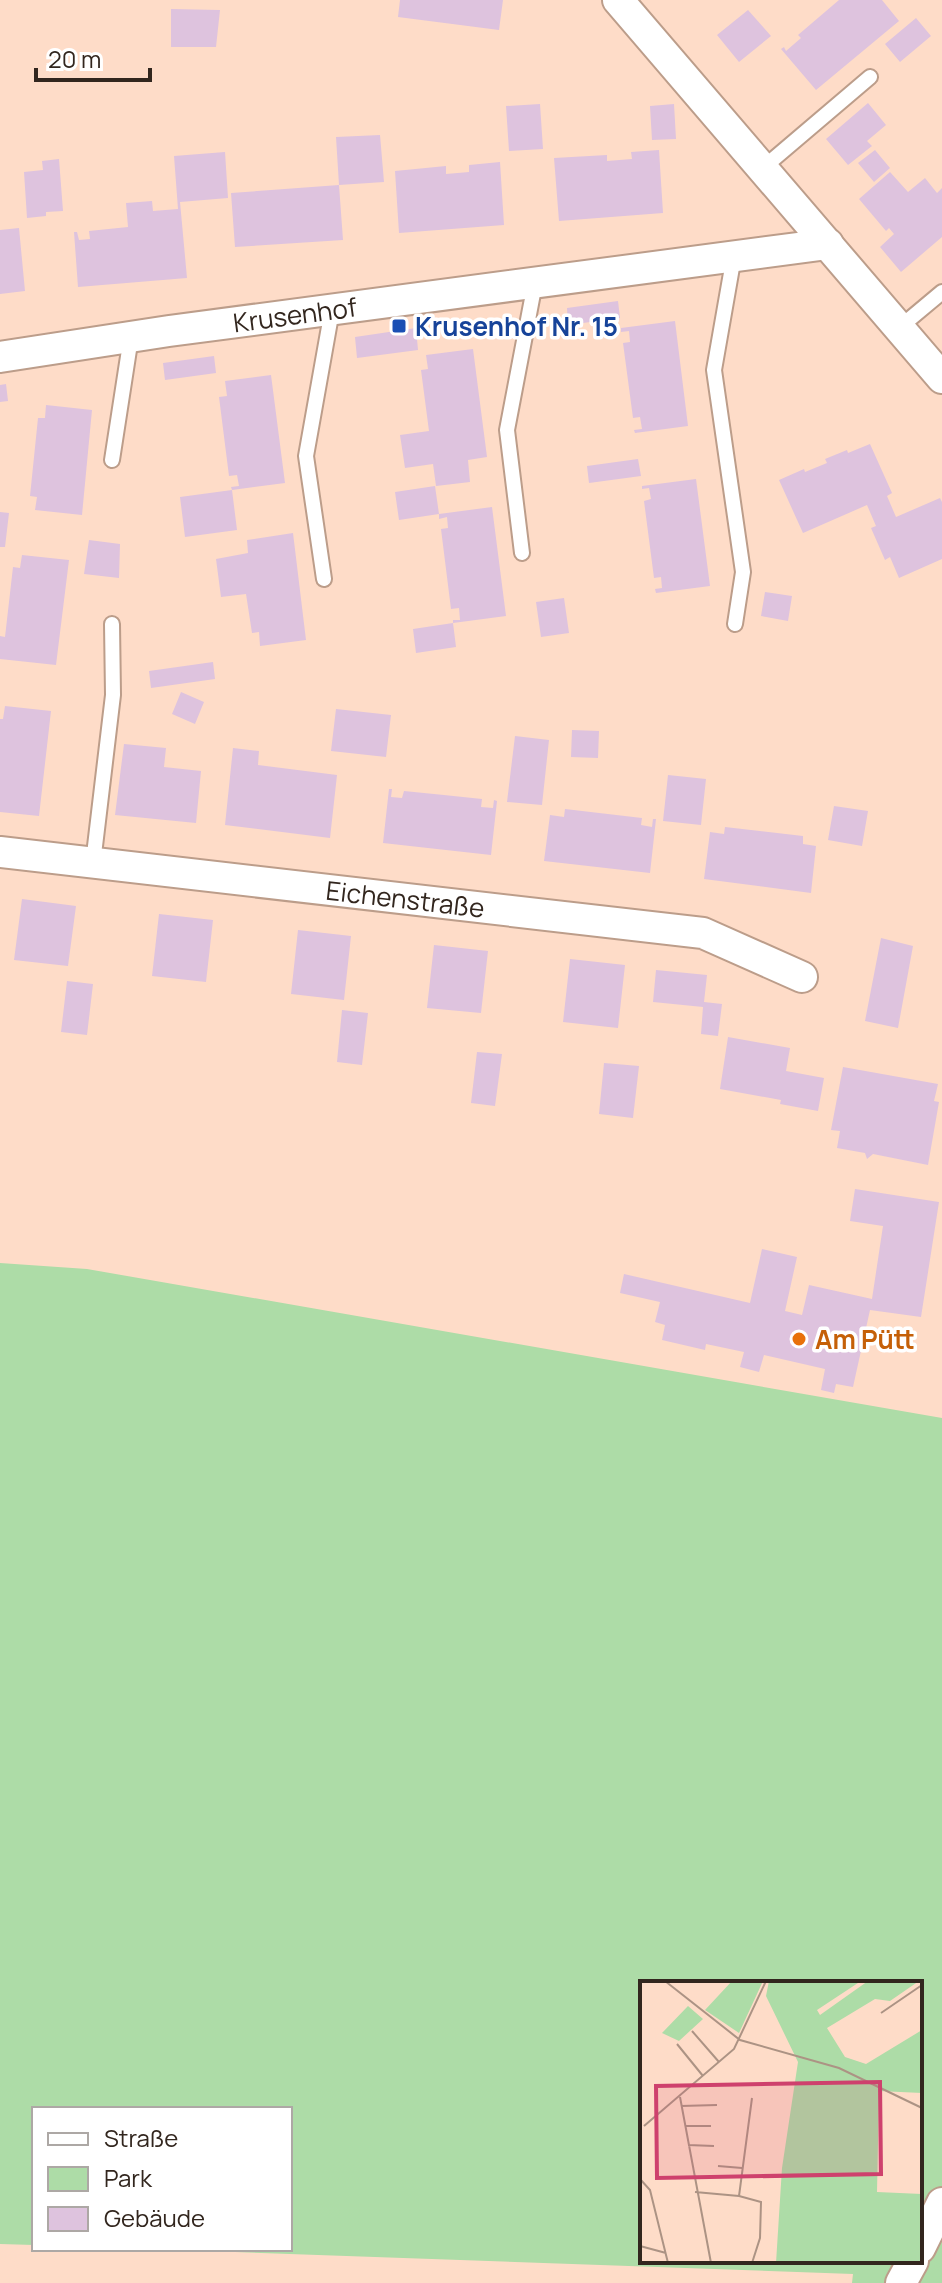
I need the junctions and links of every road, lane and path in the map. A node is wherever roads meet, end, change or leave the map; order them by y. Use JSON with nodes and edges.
{"nodes":[{"id":1,"x":627,"y":3,"type":"edge"},
{"id":2,"x":870,"y":77,"type":"dead end"},
{"id":3,"x":763,"y":168,"type":"junction"},
{"id":4,"x":828,"y":244,"type":"junction"},
{"id":5,"x":734,"y":256,"type":"junction"},
{"id":6,"x":535,"y":283,"type":"junction"},
{"id":7,"x":942,"y":292,"type":"edge"},
{"id":8,"x":332,"y":310,"type":"junction"},
{"id":9,"x":899,"y":328,"type":"junction"},
{"id":10,"x":131,"y":337,"type":"junction"},
{"id":11,"x":0,"y":357,"type":"edge"},
{"id":12,"x":942,"y":378,"type":"edge"},
{"id":13,"x":112,"y":460,"type":"dead end"},
{"id":14,"x":522,"y":553,"type":"dead end"},
{"id":15,"x":324,"y":579,"type":"dead end"},
{"id":16,"x":112,"y":624,"type":"dead end"},
{"id":17,"x":735,"y":624,"type":"dead end"},
{"id":18,"x":0,"y":852,"type":"edge"},
{"id":19,"x":93,"y":863,"type":"junction"},
{"id":20,"x":802,"y":977,"type":"dead end"},
{"id":21,"x":942,"y":2203,"type":"edge"},
{"id":22,"x":922,"y":2244,"type":"edge"},
{"id":23,"x":912,"y":2263,"type":"edge"},
{"id":24,"x":901,"y":2283,"type":"edge"}],
"edges":[{"from":1,"to":3,"type":"street"},
{"from":2,"to":3,"type":"lane"},
{"from":3,"to":4,"type":"street"},
{"from":4,"to":5,"type":"street","name":"Krusenhof"},
{"from":4,"to":9,"type":"street"},
{"from":5,"to":6,"type":"street","name":"Krusenhof"},
{"from":5,"to":17,"type":"lane"},
{"from":6,"to":8,"type":"street","name":"Krusenhof"},
{"from":6,"to":14,"type":"lane"},
{"from":7,"to":9,"type":"lane"},
{"from":8,"to":10,"type":"street","name":"Krusenhof"},
{"from":8,"to":15,"type":"lane"},
{"from":9,"to":12,"type":"street"},
{"from":10,"to":11,"type":"street","name":"Krusenhof"},
{"from":10,"to":13,"type":"lane"},
{"from":16,"to":19,"type":"lane"},
{"from":18,"to":19,"type":"street","name":"Eichenstraße"},
{"from":19,"to":20,"type":"street","name":"Eichenstraße"},
{"from":21,"to":22,"type":"street"},
{"from":23,"to":24,"type":"street"}]}
